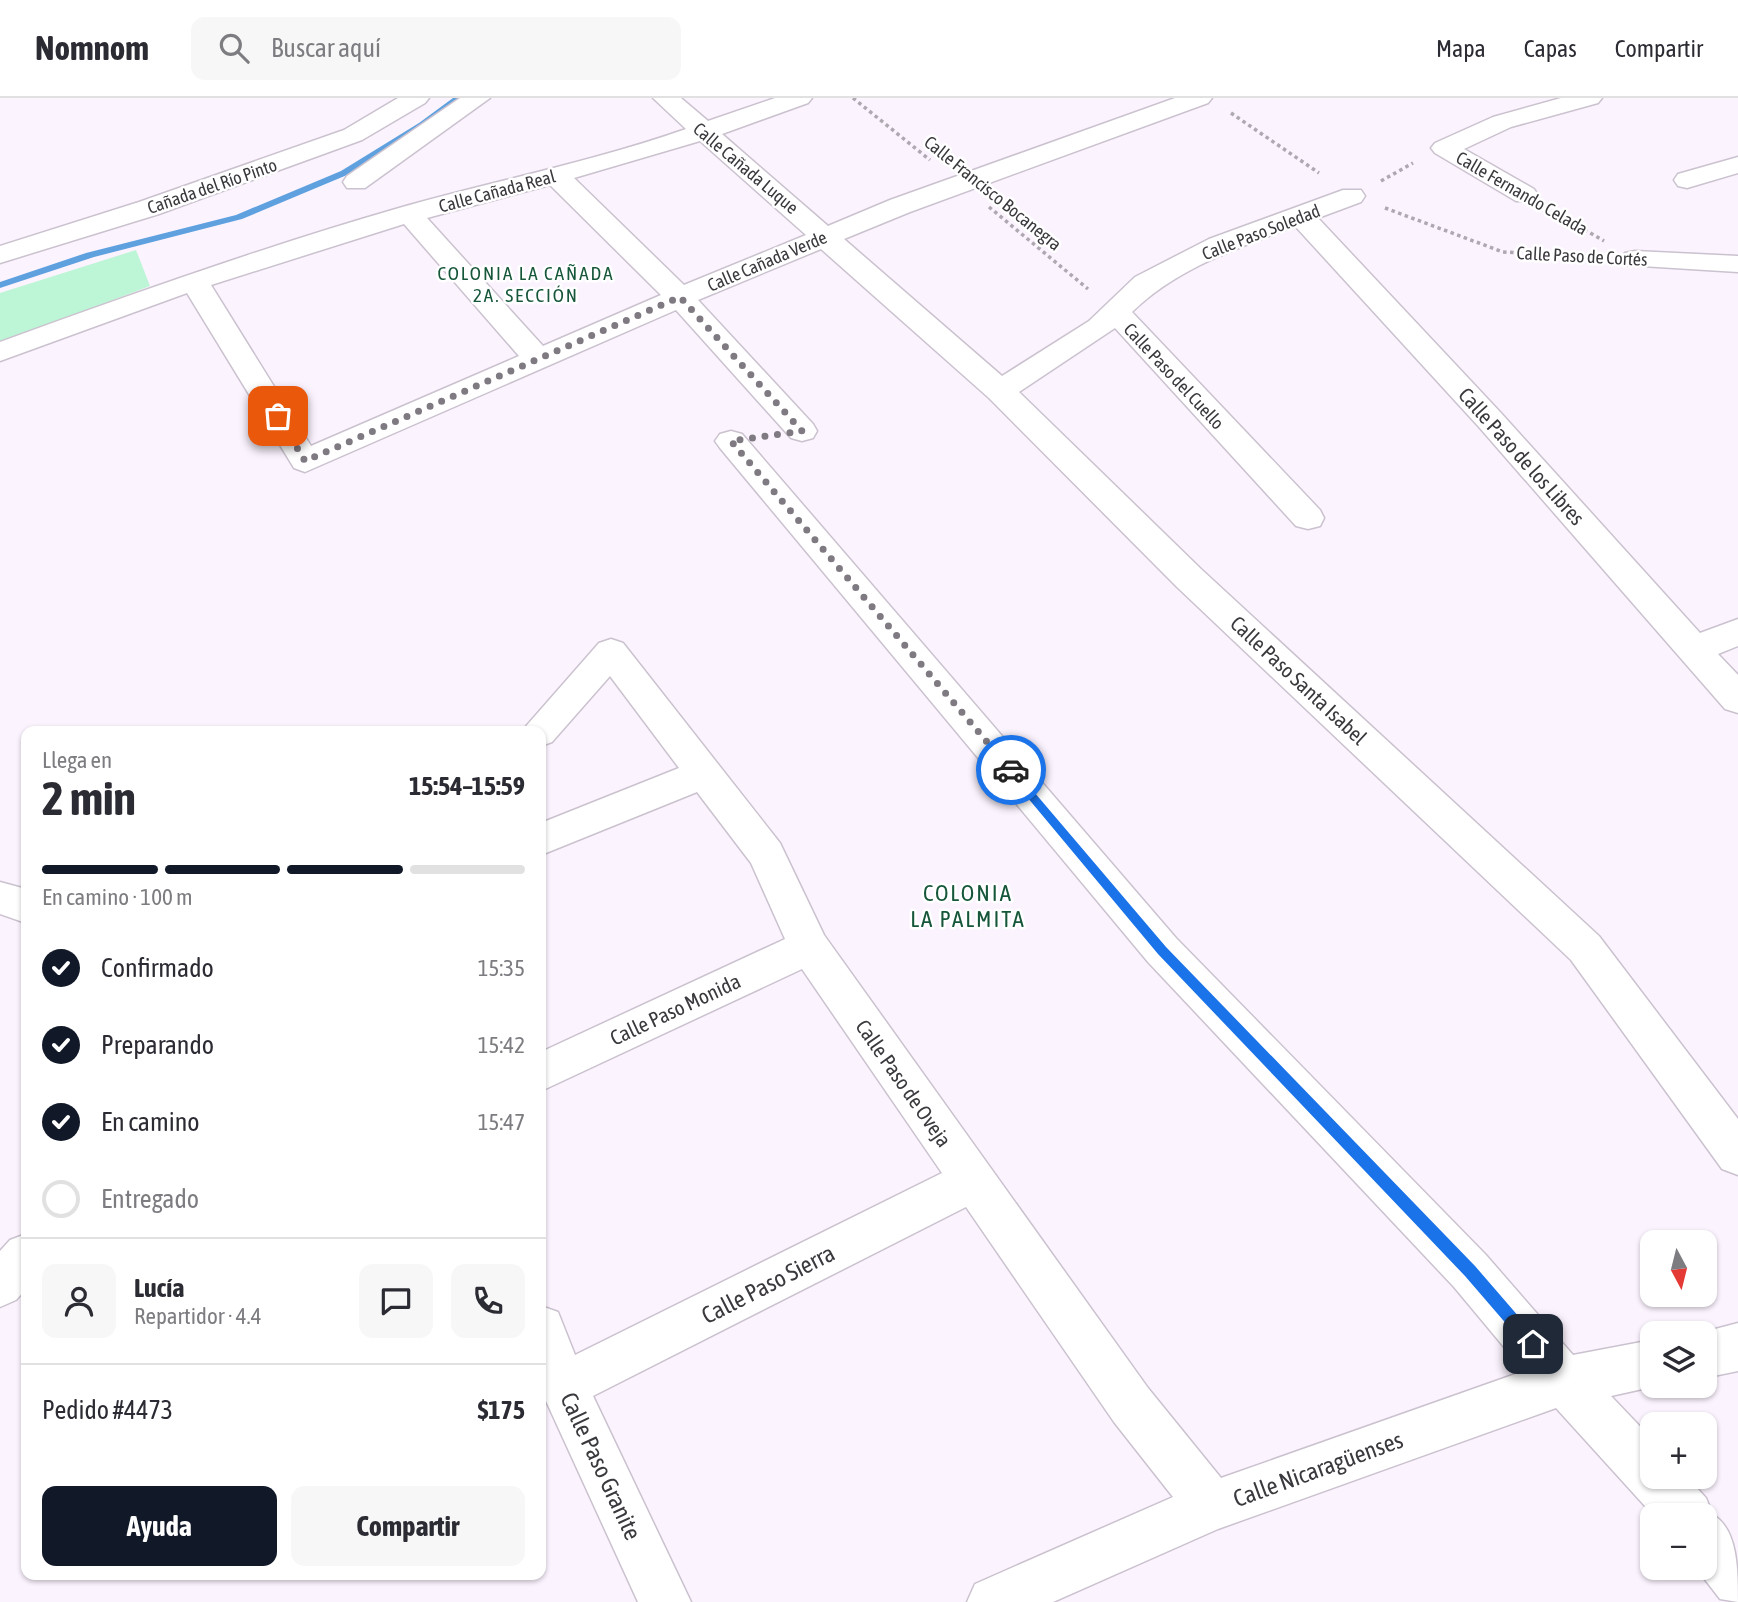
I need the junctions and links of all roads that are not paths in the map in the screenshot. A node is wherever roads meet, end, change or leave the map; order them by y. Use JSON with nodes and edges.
{"nodes":[{"id":1,"x":416,"y":98,"type":"edge"},
{"id":2,"x":477,"y":98,"type":"edge"},
{"id":3,"x":666,"y":98,"type":"edge"},
{"id":4,"x":799,"y":98,"type":"edge"},
{"id":5,"x":1199,"y":98,"type":"edge"},
{"id":6,"x":1589,"y":98,"type":"edge"},
{"id":7,"x":702,"y":132,"type":"junction"},
{"id":8,"x":1738,"y":165,"type":"edge"},
{"id":9,"x":556,"y":176,"type":"junction"},
{"id":10,"x":1687,"y":180,"type":"dead end"},
{"id":11,"x":356,"y":182,"type":"dead end"},
{"id":12,"x":1525,"y":195,"type":"road end"},
{"id":13,"x":1352,"y":196,"type":"road end"},
{"id":14,"x":409,"y":214,"type":"junction"},
{"id":15,"x":1301,"y":216,"type":"junction"},
{"id":16,"x":826,"y":236,"type":"junction"},
{"id":17,"x":0,"y":255,"type":"edge"},
{"id":18,"x":1635,"y":259,"type":"road end"},
{"id":19,"x":1738,"y":264,"type":"edge"},
{"id":20,"x":194,"y":281,"type":"junction"},
{"id":21,"x":680,"y":297,"type":"junction"},
{"id":22,"x":1115,"y":311,"type":"junction"},
{"id":23,"x":0,"y":352,"type":"edge"},
{"id":24,"x":538,"y":359,"type":"junction"},
{"id":25,"x":1000,"y":391,"type":"junction"},
{"id":26,"x":1308,"y":518,"type":"dead end"},
{"id":27,"x":1738,"y":632,"type":"edge"},
{"id":28,"x":1694,"y":649,"type":"junction"},
{"id":29,"x":1738,"y":699,"type":"edge"},
{"id":30,"x":544,"y":726,"type":"edge"},
{"id":31,"x":704,"y":774,"type":"junction"},
{"id":32,"x":546,"y":837,"type":"edge"},
{"id":33,"x":0,"y":898,"type":"edge"},
{"id":34,"x":21,"y":904,"type":"edge"},
{"id":35,"x":809,"y":947,"type":"junction"},
{"id":36,"x":546,"y":1070,"type":"edge"},
{"id":37,"x":1738,"y":1154,"type":"edge"},
{"id":38,"x":973,"y":1181,"type":"junction"},
{"id":39,"x":21,"y":1261,"type":"edge"},
{"id":40,"x":0,"y":1284,"type":"edge"},
{"id":41,"x":546,"y":1342,"type":"edge"},
{"id":42,"x":1738,"y":1347,"type":"edge"},
{"id":43,"x":1717,"y":1351,"type":"edge"},
{"id":44,"x":1640,"y":1366,"type":"edge"},
{"id":45,"x":1564,"y":1381,"type":"junction"},
{"id":46,"x":563,"y":1386,"type":"junction"},
{"id":47,"x":1640,"y":1462,"type":"edge"},
{"id":48,"x":1664,"y":1489,"type":"edge"},
{"id":49,"x":1677,"y":1503,"type":"edge"},
{"id":50,"x":1212,"y":1507,"type":"junction"},
{"id":51,"x":1717,"y":1554,"type":"edge"},
{"id":52,"x":1738,"y":1581,"type":"edge"},
{"id":53,"x":665,"y":1602,"type":"edge"},
{"id":54,"x":993,"y":1602,"type":"edge"}],
"edges":[{"from":1,"to":17,"type":"street","name":"Cañada del Río Pinto"},
{"from":2,"to":11,"type":"street"},
{"from":3,"to":7,"type":"street","name":"Calle Cañada Luque"},
{"from":4,"to":7,"type":"street","name":"Calle Cañada Real"},
{"from":5,"to":16,"type":"street","name":"Calle Cañada Verde"},
{"from":6,"to":12,"type":"street","name":"Calle Fernando Celada"},
{"from":7,"to":9,"type":"street","name":"Calle Cañada Real"},
{"from":7,"to":16,"type":"street","name":"Calle Cañada Luque"},
{"from":8,"to":10,"type":"street"},
{"from":9,"to":14,"type":"street","name":"Calle Cañada Real"},
{"from":9,"to":21,"type":"street"},
{"from":13,"to":15,"type":"street","name":"Calle Paso Soledad"},
{"from":14,"to":20,"type":"street","name":"Calle Cañada Real"},
{"from":14,"to":24,"type":"street"},
{"from":15,"to":22,"type":"street","name":"Calle Paso Soledad"},
{"from":15,"to":28,"type":"street","name":"Calle Paso de los Libres"},
{"from":16,"to":21,"type":"street","name":"Calle Cañada Verde"},
{"from":16,"to":25,"type":"street","name":"Calle Paso Santa Isabel"},
{"from":18,"to":19,"type":"street","name":"Calle Paso de Cortés"},
{"from":20,"to":23,"type":"street","name":"Calle Cañada Real"},
{"from":20,"to":24,"type":"street","name":"Calle Cañada Verde"},
{"from":21,"to":24,"type":"street","name":"Calle Cañada Verde"},
{"from":21,"to":45,"type":"street"},
{"from":22,"to":25,"type":"street","name":"Calle Paso Soledad"},
{"from":22,"to":26,"type":"street","name":"Calle Paso del Cuello"},
{"from":25,"to":37,"type":"street","name":"Calle Paso Santa Isabel"},
{"from":27,"to":28,"type":"street"},
{"from":28,"to":29,"type":"street","name":"Calle Paso de los Libres"},
{"from":30,"to":31,"type":"street","name":"Calle Paso de Oveja"},
{"from":31,"to":32,"type":"street"},
{"from":31,"to":35,"type":"street","name":"Calle Paso de Oveja"},
{"from":33,"to":34,"type":"street"},
{"from":35,"to":36,"type":"street","name":"Calle Paso Monida"},
{"from":35,"to":38,"type":"street","name":"Calle Paso de Oveja"},
{"from":38,"to":46,"type":"street","name":"Calle Paso Sierra"},
{"from":38,"to":50,"type":"street","name":"Calle Paso de Oveja"},
{"from":39,"to":40,"type":"street"},
{"from":41,"to":46,"type":"street","name":"Calle Paso Granite"},
{"from":42,"to":43,"type":"street"},
{"from":44,"to":45,"type":"street","name":"Calle Nicaragüenses"},
{"from":45,"to":47,"type":"street"},
{"from":45,"to":50,"type":"street","name":"Calle Nicaragüenses"},
{"from":46,"to":53,"type":"street","name":"Calle Paso Granite"},
{"from":48,"to":49,"type":"street"},
{"from":50,"to":54,"type":"street","name":"Calle Nicaragüenses"},
{"from":51,"to":52,"type":"street"}]}
